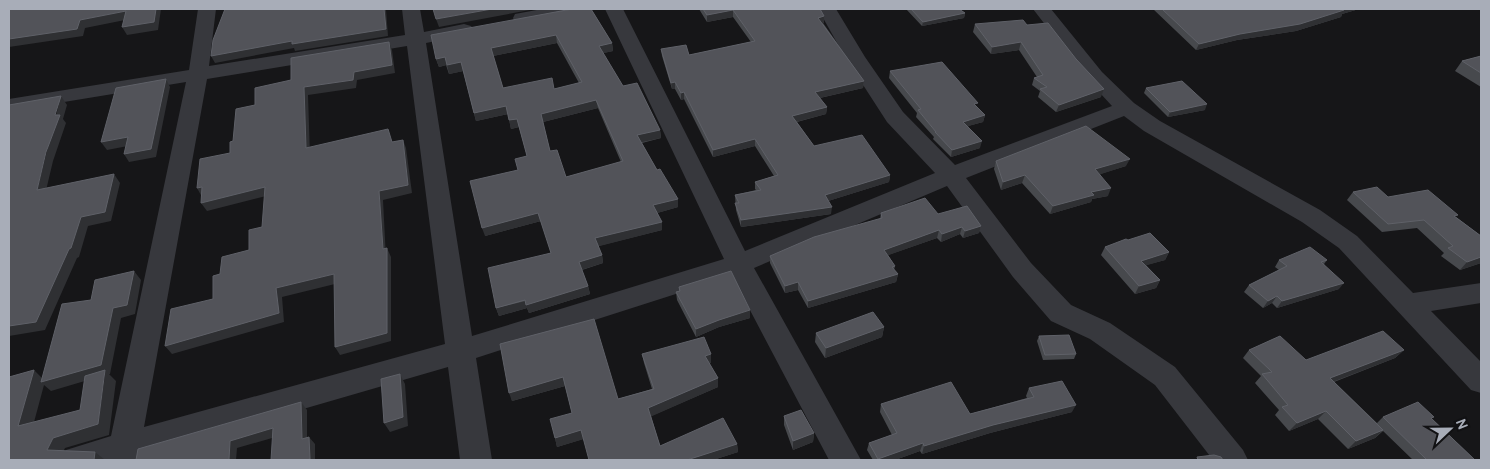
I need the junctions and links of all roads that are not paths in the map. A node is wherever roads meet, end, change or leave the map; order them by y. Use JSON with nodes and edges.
{"nodes":[{"id":1,"x":207,"y":9,"type":"edge"},
{"id":2,"x":411,"y":9,"type":"edge"},
{"id":3,"x":572,"y":9,"type":"edge"},
{"id":4,"x":614,"y":9,"type":"edge"},
{"id":5,"x":827,"y":9,"type":"edge"},
{"id":6,"x":1042,"y":9,"type":"edge"},
{"id":7,"x":503,"y":22,"type":"edge"},
{"id":8,"x":484,"y":26,"type":"edge"},
{"id":9,"x":416,"y":40,"type":"junction"},
{"id":10,"x":198,"y":75,"type":"junction"},
{"id":11,"x":9,"y":105,"type":"edge"},
{"id":12,"x":1126,"y":108,"type":"junction"},
{"id":13,"x":951,"y":175,"type":"junction"},
{"id":14,"x":739,"y":264,"type":"junction"},
{"id":15,"x":1481,"y":293,"type":"edge"},
{"id":16,"x":1407,"y":304,"type":"junction"},
{"id":17,"x":459,"y":352,"type":"junction"},
{"id":18,"x":1481,"y":381,"type":"edge"},
{"id":19,"x":123,"y":453,"type":"edge"},
{"id":20,"x":77,"y":460,"type":"edge"},
{"id":21,"x":476,"y":460,"type":"edge"},
{"id":22,"x":845,"y":460,"type":"edge"},
{"id":23,"x":1232,"y":460,"type":"edge"}],
"edges":[{"from":1,"to":10,"type":"street"},
{"from":2,"to":9,"type":"street"},
{"from":3,"to":7,"type":"street"},
{"from":4,"to":14,"type":"street"},
{"from":5,"to":13,"type":"street"},
{"from":6,"to":12,"type":"street"},
{"from":8,"to":9,"type":"street"},
{"from":9,"to":10,"type":"street"},
{"from":9,"to":17,"type":"street"},
{"from":10,"to":11,"type":"street"},
{"from":10,"to":19,"type":"street"},
{"from":12,"to":13,"type":"street"},
{"from":12,"to":16,"type":"street"},
{"from":13,"to":14,"type":"street"},
{"from":13,"to":23,"type":"street"},
{"from":14,"to":17,"type":"street"},
{"from":14,"to":22,"type":"street"},
{"from":15,"to":16,"type":"street"},
{"from":16,"to":18,"type":"street"},
{"from":17,"to":19,"type":"street"},
{"from":17,"to":21,"type":"street"},
{"from":19,"to":20,"type":"street"}]}
